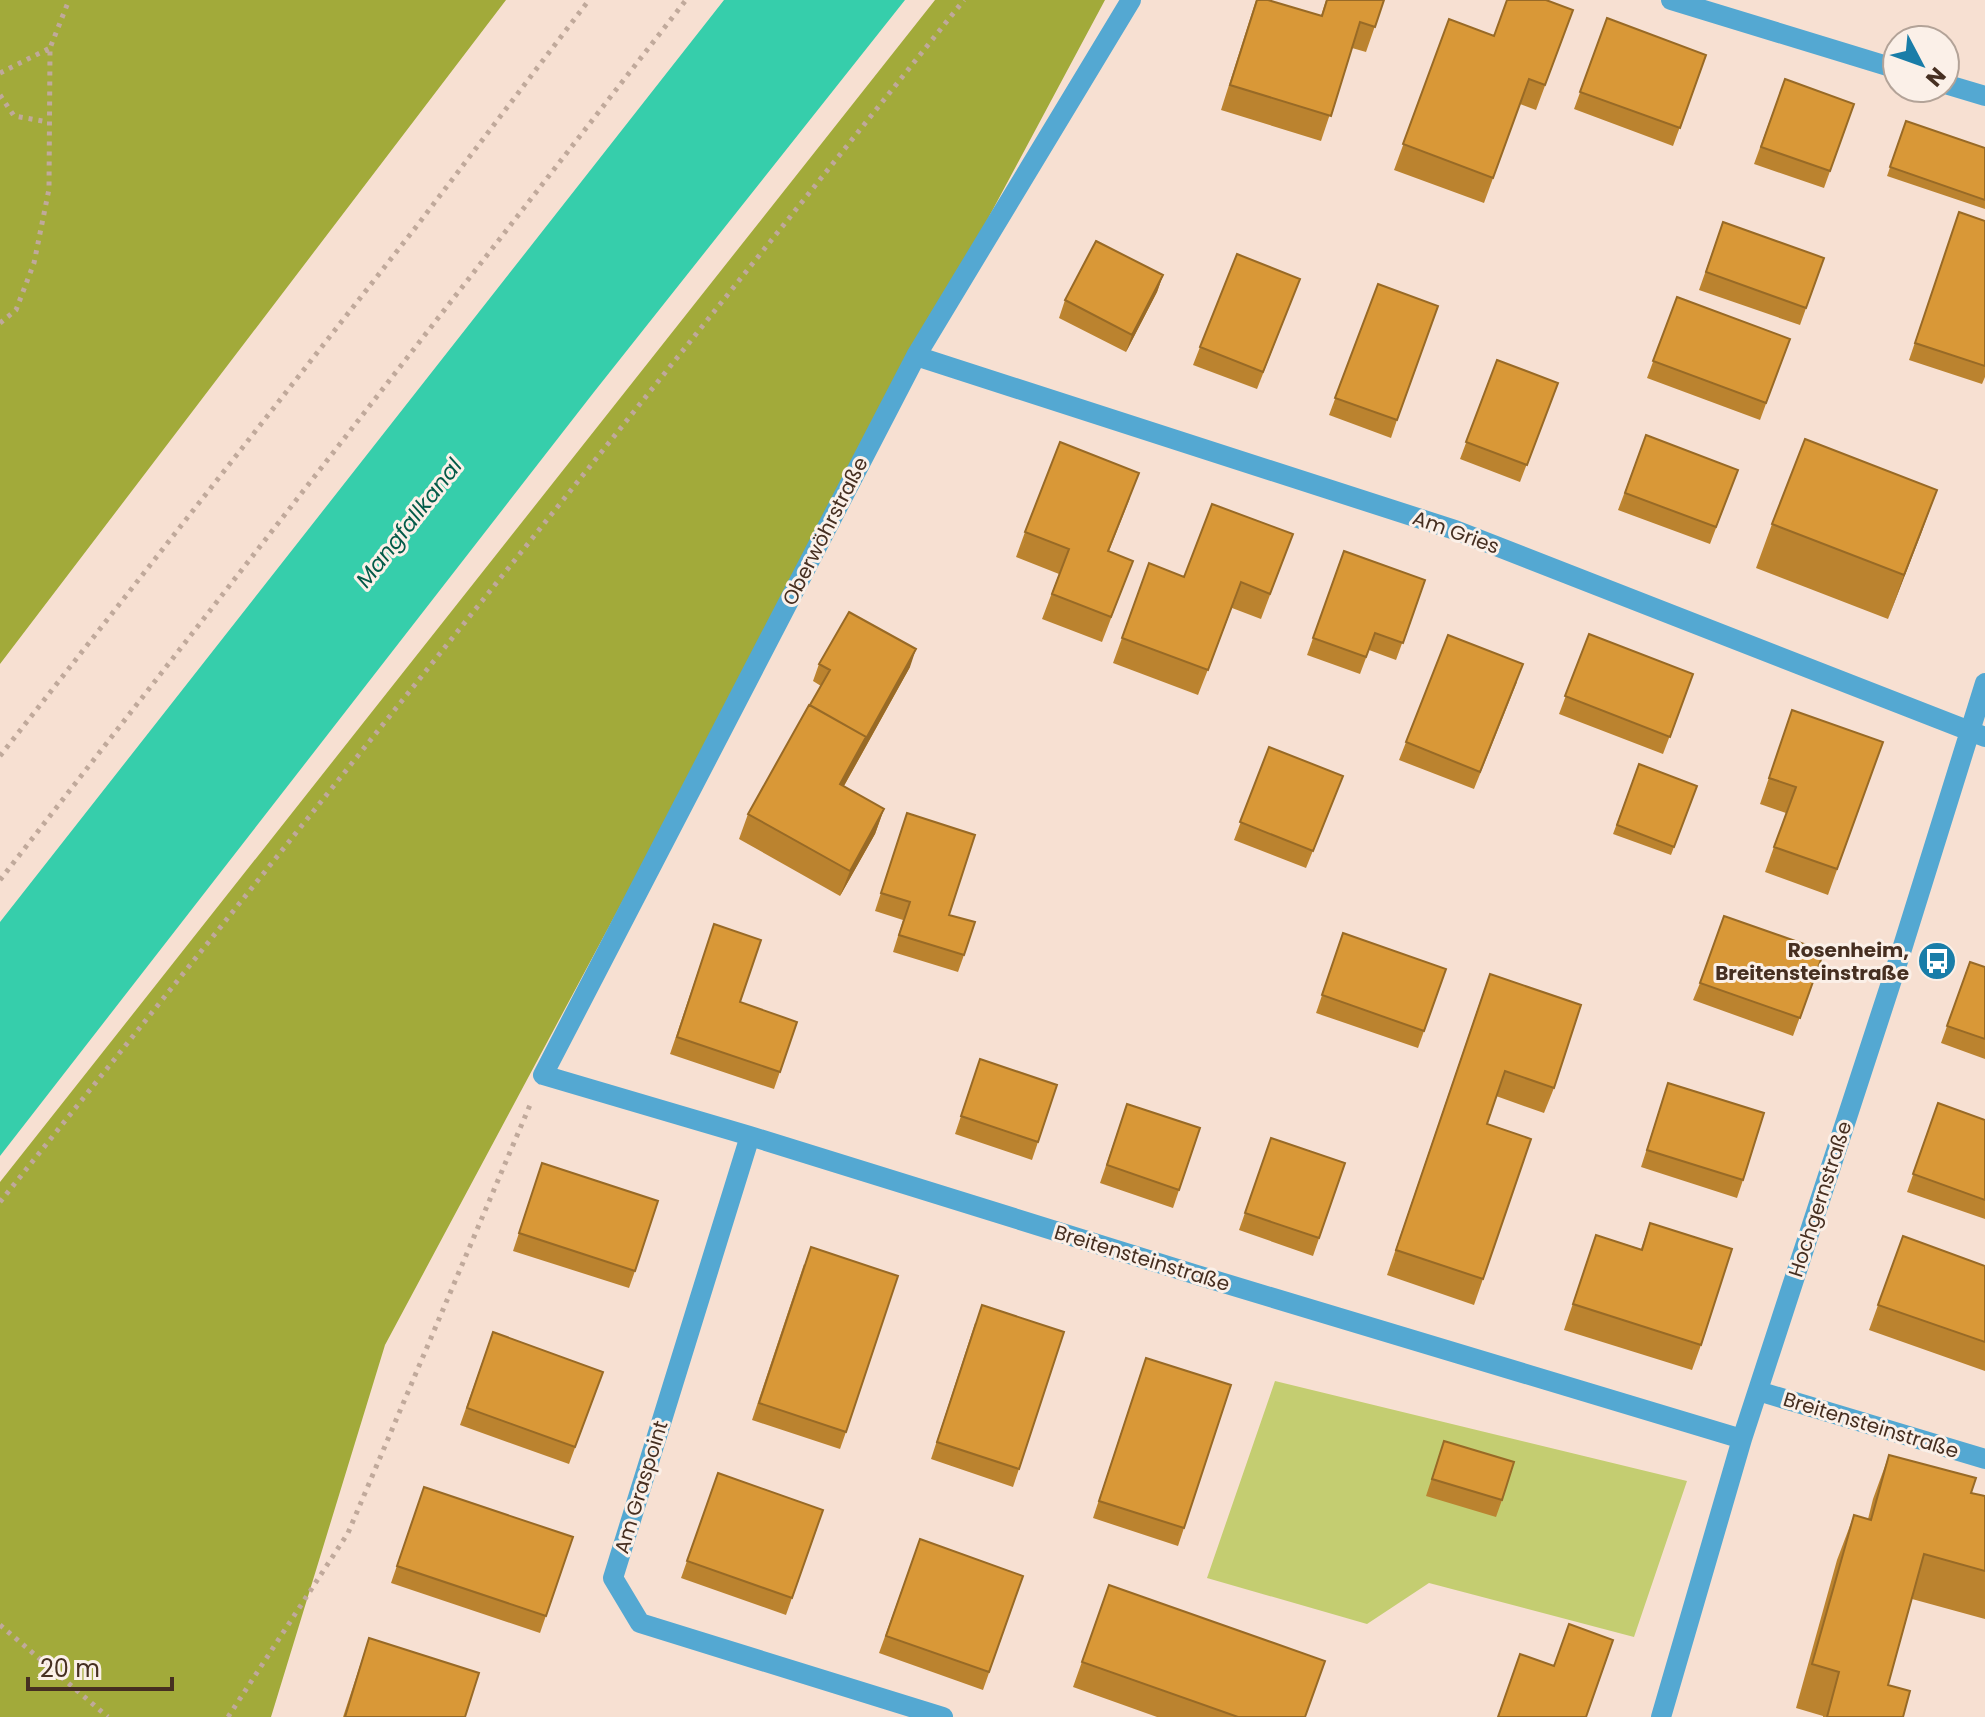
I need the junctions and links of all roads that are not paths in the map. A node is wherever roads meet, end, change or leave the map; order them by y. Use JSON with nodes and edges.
{"nodes":[{"id":1,"x":1131,"y":0,"type":"edge"},
{"id":2,"x":1671,"y":0,"type":"edge"},
{"id":3,"x":1881,"y":64,"type":"edge"},
{"id":4,"x":1961,"y":89,"type":"edge"},
{"id":5,"x":1985,"y":96,"type":"edge"},
{"id":6,"x":916,"y":356,"type":"junction"},
{"id":7,"x":1985,"y":683,"type":"edge"},
{"id":8,"x":1978,"y":735,"type":"edge"},
{"id":9,"x":543,"y":1075,"type":"joint"},
{"id":10,"x":750,"y":1136,"type":"junction"},
{"id":11,"x":1758,"y":1391,"type":"junction"},
{"id":12,"x":1742,"y":1439,"type":"junction"},
{"id":13,"x":1985,"y":1459,"type":"edge"},
{"id":14,"x":943,"y":1717,"type":"edge"},
{"id":15,"x":1661,"y":1717,"type":"edge"}],
"edges":[{"from":1,"to":6,"type":"street","name":"Oberwöhrstraße"},
{"from":2,"to":3,"type":"street"},
{"from":4,"to":5,"type":"street"},
{"from":6,"to":8,"type":"street","name":"Am Gries"},
{"from":6,"to":9,"type":"street","name":"Oberwöhrstraße"},
{"from":7,"to":8,"type":"street","name":"Hochgernstraße"},
{"from":8,"to":11,"type":"street","name":"Hochgernstraße"},
{"from":9,"to":10,"type":"street","name":"Breitensteinstraße"},
{"from":10,"to":12,"type":"street","name":"Breitensteinstraße"},
{"from":10,"to":14,"type":"street","name":"Am Graspoint"},
{"from":11,"to":12,"type":"street","name":"Hochgernstraße"},
{"from":11,"to":13,"type":"street","name":"Breitensteinstraße"},
{"from":12,"to":15,"type":"street","name":"Hochgernstraße"}]}
